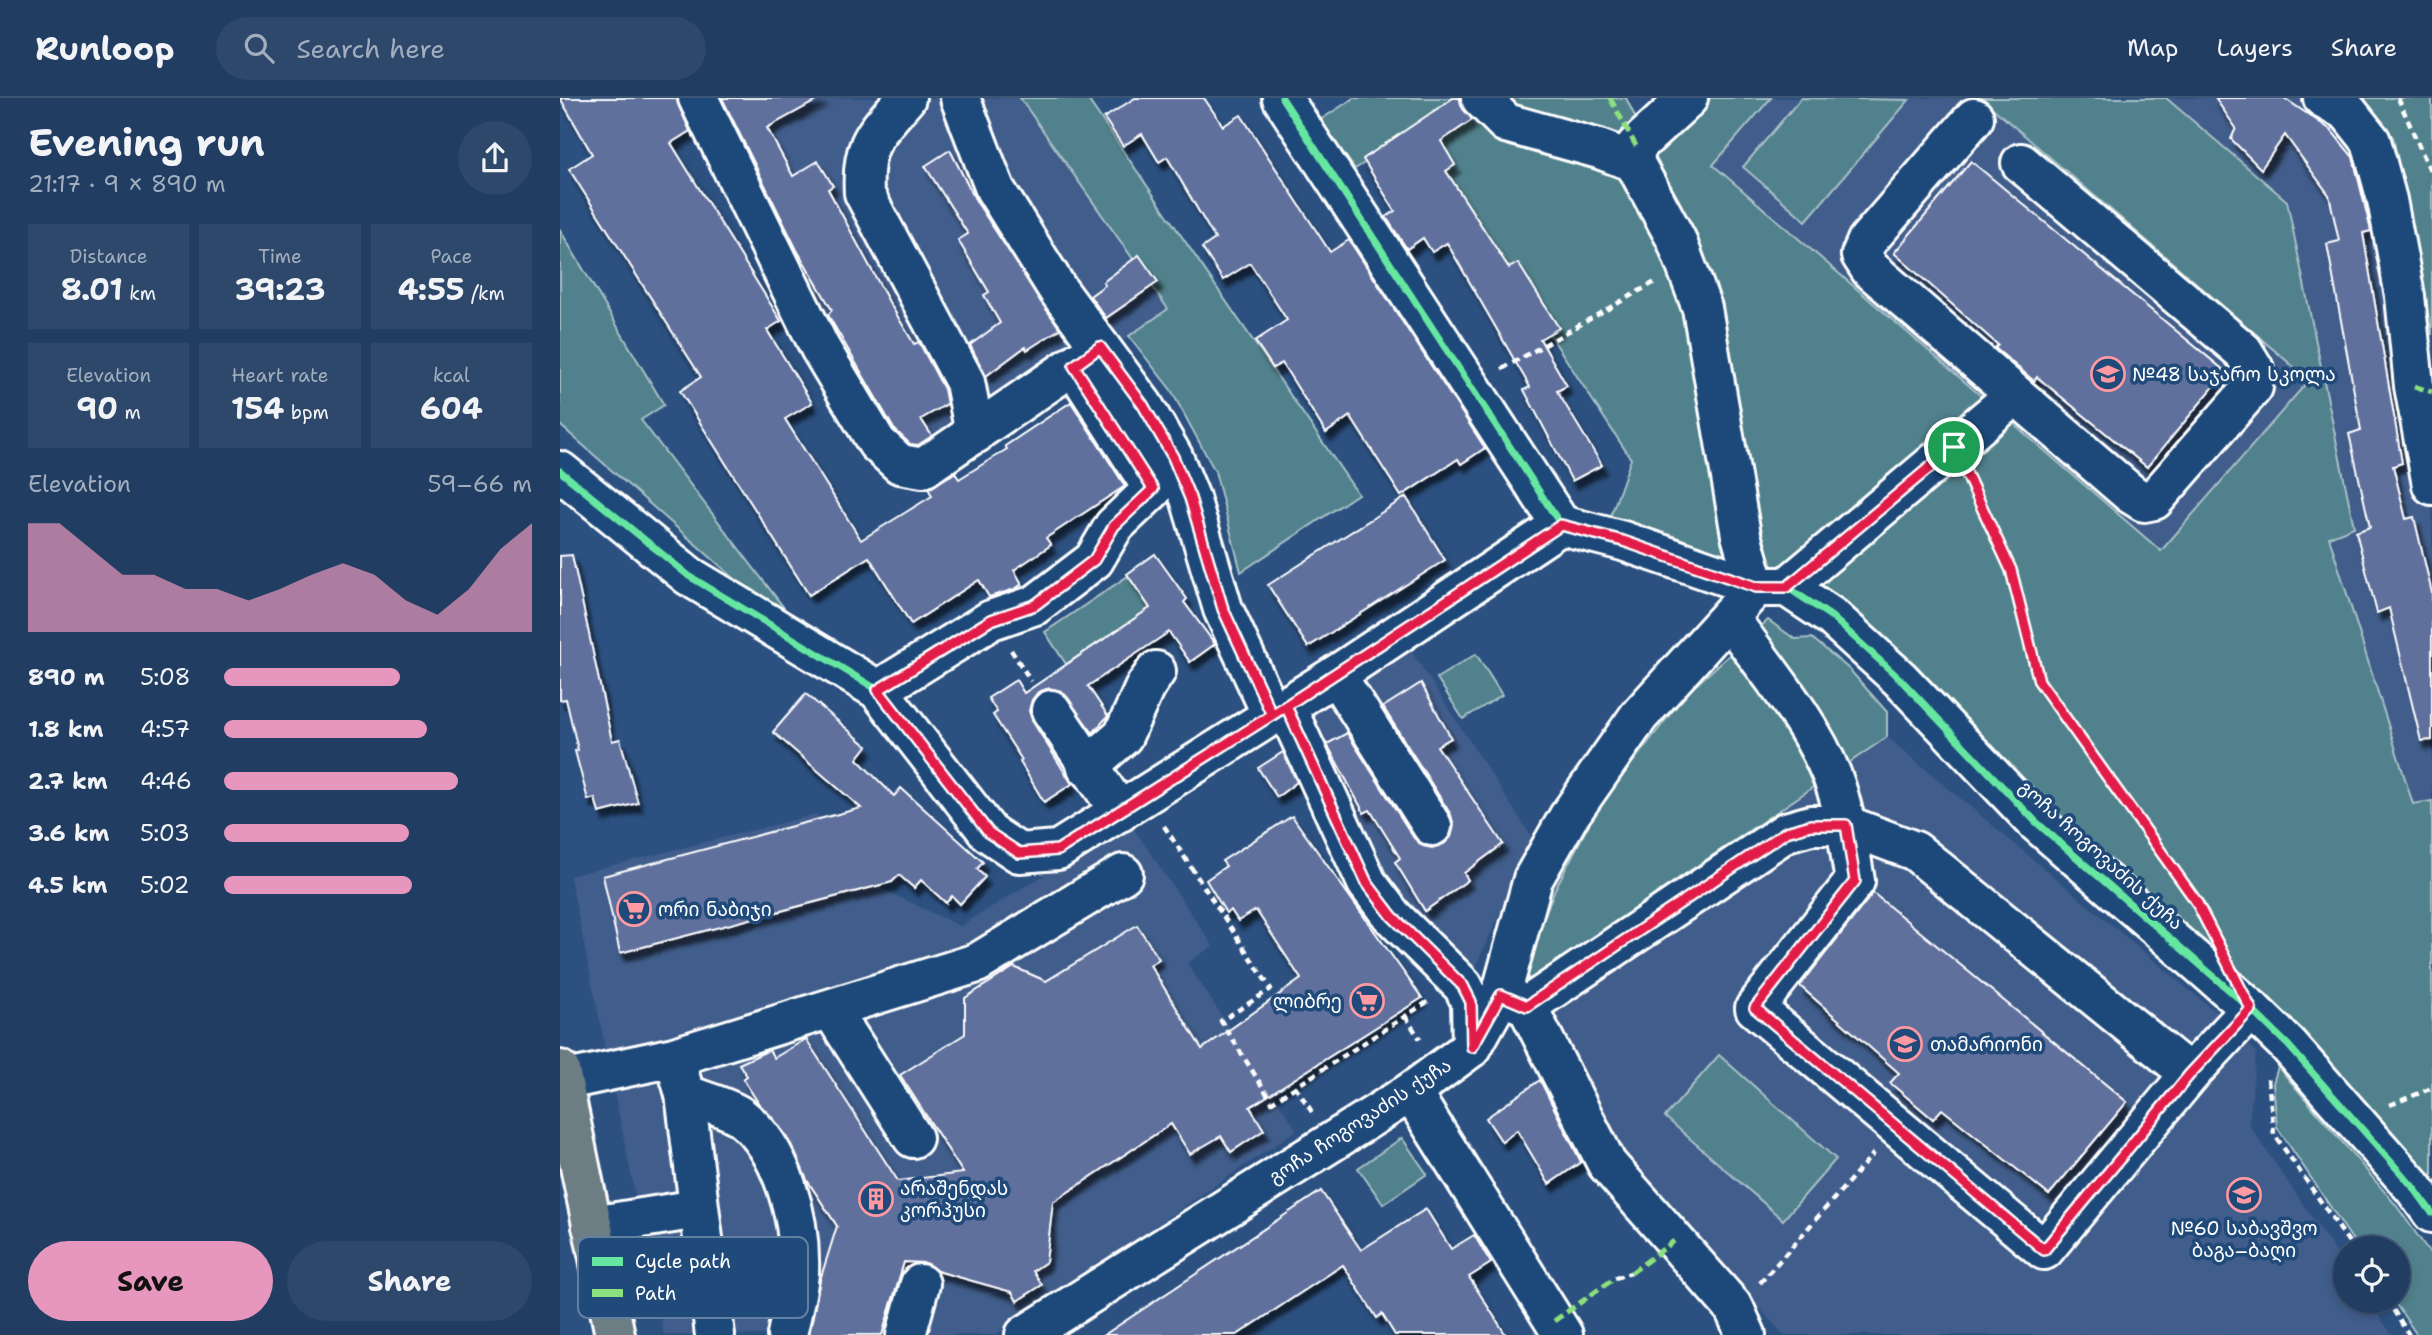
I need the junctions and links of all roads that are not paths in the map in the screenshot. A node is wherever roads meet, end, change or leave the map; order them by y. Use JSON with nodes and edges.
{"nodes":[{"id":1,"x":698,"y":98,"type":"edge"},
{"id":2,"x":906,"y":98,"type":"edge"},
{"id":3,"x":960,"y":98,"type":"edge"},
{"id":4,"x":1481,"y":98,"type":"edge"},
{"id":5,"x":1688,"y":98,"type":"edge"},
{"id":6,"x":2323,"y":98,"type":"edge"},
{"id":7,"x":1296,"y":103,"type":"edge"},
{"id":8,"x":1974,"y":118,"type":"dead end"},
{"id":9,"x":1634,"y":162,"type":"junction"},
{"id":10,"x":2021,"y":163,"type":"dead end"},
{"id":11,"x":1087,"y":356,"type":"junction"},
{"id":12,"x":2015,"y":395,"type":"junction"},
{"id":13,"x":975,"y":434,"type":"junction"},
{"id":14,"x":560,"y":471,"type":"edge"},
{"id":15,"x":2432,"y":485,"type":"edge"},
{"id":16,"x":1561,"y":525,"type":"junction"},
{"id":17,"x":1771,"y":587,"type":"junction"},
{"id":18,"x":1729,"y":617,"type":"junction"},
{"id":19,"x":1156,"y":671,"type":"dead end"},
{"id":20,"x":1336,"y":675,"type":"junction"},
{"id":21,"x":878,"y":690,"type":"junction"},
{"id":22,"x":1051,"y":710,"type":"road end"},
{"id":23,"x":1279,"y":711,"type":"junction"},
{"id":24,"x":1087,"y":767,"type":"junction"},
{"id":25,"x":1132,"y":804,"type":"junction"},
{"id":26,"x":1846,"y":825,"type":"junction"},
{"id":27,"x":1432,"y":826,"type":"dead end"},
{"id":28,"x":1123,"y":874,"type":"dead end"},
{"id":29,"x":1514,"y":1001,"type":"junction"},
{"id":30,"x":831,"y":1009,"type":"junction"},
{"id":31,"x":2251,"y":1009,"type":"junction"},
{"id":32,"x":1472,"y":1047,"type":"junction"},
{"id":33,"x":674,"y":1057,"type":"junction"},
{"id":34,"x":2190,"y":1074,"type":"junction"},
{"id":35,"x":561,"y":1076,"type":"edge"},
{"id":36,"x":1411,"y":1092,"type":"junction"},
{"id":37,"x":685,"y":1094,"type":"junction"},
{"id":38,"x":913,"y":1138,"type":"dead end"},
{"id":39,"x":568,"y":1153,"type":"edge"},
{"id":40,"x":698,"y":1209,"type":"junction"},
{"id":41,"x":2432,"y":1213,"type":"edge"},
{"id":42,"x":592,"y":1226,"type":"junction"},
{"id":43,"x":594,"y":1237,"type":"edge"},
{"id":44,"x":702,"y":1237,"type":"edge"},
{"id":45,"x":795,"y":1237,"type":"edge"},
{"id":46,"x":920,"y":1284,"type":"dead end"},
{"id":47,"x":1070,"y":1323,"type":"edge"},
{"id":48,"x":906,"y":1335,"type":"edge"},
{"id":49,"x":1025,"y":1335,"type":"edge"},
{"id":50,"x":1563,"y":1335,"type":"edge"},
{"id":51,"x":1746,"y":1335,"type":"edge"}],
"edges":[{"from":1,"to":13,"type":"street"},
{"from":2,"to":13,"type":"street"},
{"from":3,"to":11,"type":"street"},
{"from":4,"to":9,"type":"street"},
{"from":5,"to":9,"type":"street"},
{"from":6,"to":15,"type":"street"},
{"from":7,"to":16,"type":"street"},
{"from":8,"to":12,"type":"street"},
{"from":9,"to":17,"type":"street"},
{"from":10,"to":12,"type":"street"},
{"from":11,"to":13,"type":"street"},
{"from":11,"to":21,"type":"street"},
{"from":11,"to":23,"type":"street"},
{"from":12,"to":17,"type":"street"},
{"from":14,"to":21,"type":"street"},
{"from":16,"to":17,"type":"street"},
{"from":16,"to":20,"type":"street"},
{"from":17,"to":18,"type":"street","name":"გოჩა ჩოგოვაძის ქუჩა"},
{"from":17,"to":31,"type":"street","name":"გოჩა ჩოგოვაძის ქუჩა"},
{"from":18,"to":26,"type":"street"},
{"from":18,"to":29,"type":"street","name":"გოჩა ჩოგოვაძის ქუჩა"},
{"from":19,"to":24,"type":"street"},
{"from":20,"to":23,"type":"street"},
{"from":20,"to":27,"type":"street"},
{"from":21,"to":25,"type":"street"},
{"from":22,"to":24,"type":"street"},
{"from":23,"to":25,"type":"street"},
{"from":23,"to":32,"type":"street"},
{"from":24,"to":25,"type":"street"},
{"from":26,"to":29,"type":"street"},
{"from":26,"to":34,"type":"street"},
{"from":26,"to":34,"type":"street"},
{"from":28,"to":30,"type":"street"},
{"from":29,"to":32,"type":"street","name":"გოჩა ჩოგოვაძის ქუჩა"},
{"from":29,"to":51,"type":"street"},
{"from":30,"to":33,"type":"street"},
{"from":30,"to":38,"type":"street"},
{"from":31,"to":34,"type":"street"},
{"from":31,"to":41,"type":"street","name":"გოჩა ჩოგოვაძის ქუჩა"},
{"from":32,"to":36,"type":"street","name":"გოჩა ჩოგოვაძის ქუჩა"},
{"from":33,"to":35,"type":"street"},
{"from":33,"to":37,"type":"street"},
{"from":35,"to":39,"type":"main road"},
{"from":36,"to":47,"type":"street","name":"გოჩა ჩოგოვაძის ქუჩა"},
{"from":36,"to":50,"type":"street"},
{"from":37,"to":40,"type":"street"},
{"from":37,"to":45,"type":"street"},
{"from":39,"to":42,"type":"main road"},
{"from":40,"to":42,"type":"street"},
{"from":40,"to":44,"type":"street"},
{"from":42,"to":43,"type":"main road"},
{"from":46,"to":48,"type":"street"},
{"from":47,"to":49,"type":"street","name":"გოჩა ჩოგოვაძის ქუჩა"}]}
